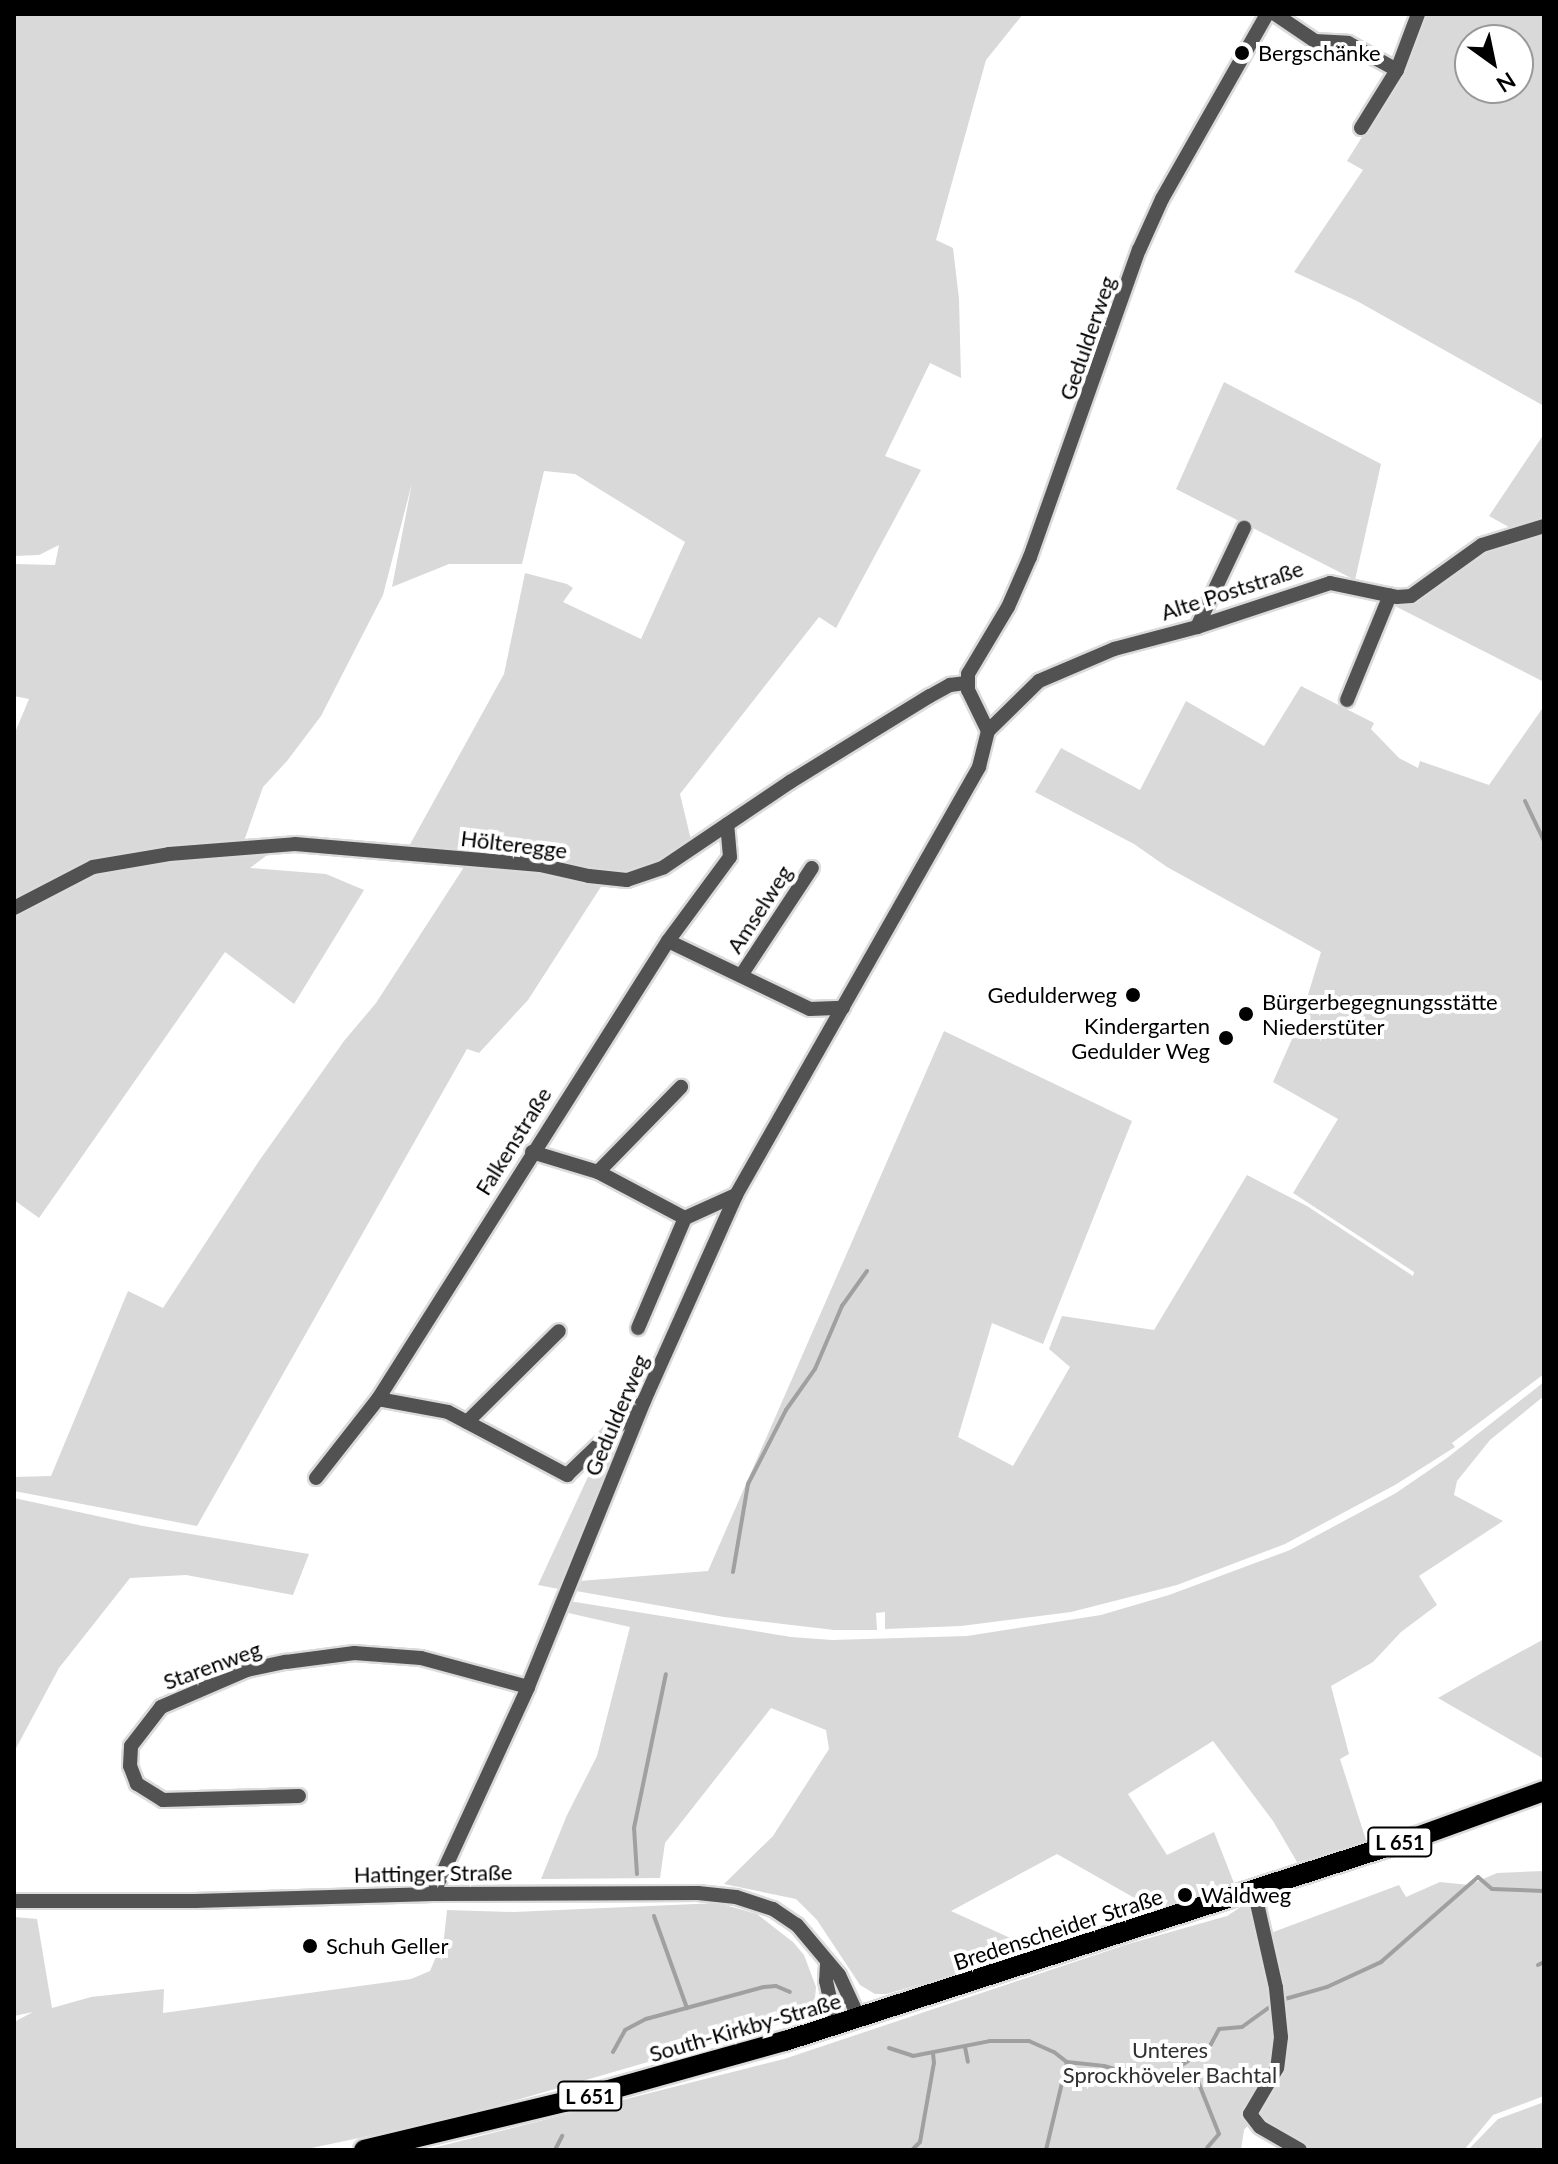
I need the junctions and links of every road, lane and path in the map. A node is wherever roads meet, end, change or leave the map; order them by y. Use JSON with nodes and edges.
{"nodes":[{"id":1,"x":1267,"y":14,"type":"edge"},
{"id":2,"x":1275,"y":14,"type":"edge"},
{"id":3,"x":1418,"y":14,"type":"edge"},
{"id":4,"x":1397,"y":70,"type":"junction"},
{"id":5,"x":1361,"y":128,"type":"dead end"},
{"id":6,"x":1544,"y":526,"type":"edge"},
{"id":7,"x":1244,"y":528,"type":"dead end"},
{"id":8,"x":1390,"y":595,"type":"junction"},
{"id":9,"x":1197,"y":627,"type":"junction"},
{"id":10,"x":966,"y":683,"type":"junction"},
{"id":11,"x":1347,"y":700,"type":"dead end"},
{"id":12,"x":988,"y":731,"type":"junction"},
{"id":13,"x":727,"y":824,"type":"junction"},
{"id":14,"x":812,"y":868,"type":"dead end"},
{"id":15,"x":14,"y":908,"type":"edge"},
{"id":16,"x":668,"y":941,"type":"junction"},
{"id":17,"x":742,"y":974,"type":"junction"},
{"id":18,"x":843,"y":1008,"type":"junction"},
{"id":19,"x":681,"y":1087,"type":"dead end"},
{"id":20,"x":532,"y":1152,"type":"junction"},
{"id":21,"x":598,"y":1172,"type":"junction"},
{"id":22,"x":736,"y":1195,"type":"junction"},
{"id":23,"x":685,"y":1218,"type":"junction"},
{"id":24,"x":638,"y":1328,"type":"dead end"},
{"id":25,"x":559,"y":1331,"type":"dead end"},
{"id":26,"x":378,"y":1399,"type":"junction"},
{"id":27,"x":644,"y":1401,"type":"junction"},
{"id":28,"x":467,"y":1422,"type":"junction"},
{"id":29,"x":316,"y":1478,"type":"dead end"},
{"id":30,"x":528,"y":1687,"type":"junction"},
{"id":31,"x":1544,"y":1791,"type":"edge"},
{"id":32,"x":299,"y":1796,"type":"dead end"},
{"id":33,"x":1254,"y":1890,"type":"junction"},
{"id":34,"x":433,"y":1894,"type":"junction"},
{"id":35,"x":14,"y":1901,"type":"edge"},
{"id":36,"x":827,"y":1964,"type":"junction"},
{"id":37,"x":859,"y":2018,"type":"junction"},
{"id":38,"x":836,"y":2025,"type":"junction"},
{"id":39,"x":364,"y":2150,"type":"edge"},
{"id":40,"x":1300,"y":2150,"type":"edge"}],
"edges":[{"from":1,"to":10,"type":"street","name":"Gedulderweg"},
{"from":2,"to":4,"type":"street"},
{"from":3,"to":4,"type":"street"},
{"from":4,"to":5,"type":"street"},
{"from":6,"to":8,"type":"street","name":"Alte Poststraße"},
{"from":7,"to":9,"type":"street"},
{"from":8,"to":9,"type":"street","name":"Alte Poststraße"},
{"from":8,"to":11,"type":"street"},
{"from":9,"to":12,"type":"street","name":"Alte Poststraße"},
{"from":10,"to":12,"type":"street"},
{"from":10,"to":13,"type":"street","name":"Hölteregge"},
{"from":12,"to":18,"type":"street","name":"Gedulderweg"},
{"from":13,"to":15,"type":"street","name":"Hölteregge"},
{"from":13,"to":16,"type":"street","name":"Falkenstraße"},
{"from":14,"to":17,"type":"street","name":"Amselweg"},
{"from":16,"to":17,"type":"street","name":"Amselweg"},
{"from":16,"to":20,"type":"street","name":"Falkenstraße"},
{"from":17,"to":18,"type":"street","name":"Amselweg"},
{"from":18,"to":22,"type":"street","name":"Gedulderweg"},
{"from":19,"to":21,"type":"street"},
{"from":20,"to":21,"type":"street"},
{"from":20,"to":26,"type":"street","name":"Falkenstraße"},
{"from":21,"to":23,"type":"street"},
{"from":22,"to":23,"type":"street"},
{"from":22,"to":27,"type":"street","name":"Gedulderweg"},
{"from":23,"to":24,"type":"street"},
{"from":25,"to":28,"type":"street"},
{"from":26,"to":28,"type":"street"},
{"from":26,"to":29,"type":"street","name":"Falkenstraße"},
{"from":27,"to":28,"type":"street"},
{"from":27,"to":30,"type":"street","name":"Gedulderweg"},
{"from":30,"to":32,"type":"street","name":"Starenweg"},
{"from":30,"to":34,"type":"street","name":"Gedulderweg"},
{"from":31,"to":33,"type":"main road","name":"Bredenscheider Straße","number":"L 651"},
{"from":33,"to":37,"type":"main road","name":"Bredenscheider Straße","number":"L 651"},
{"from":33,"to":40,"type":"street"},
{"from":34,"to":35,"type":"street","name":"Hattinger Straße"},
{"from":34,"to":36,"type":"street","name":"Hattinger Straße"},
{"from":36,"to":37,"type":"street","name":"Hattinger Straße"},
{"from":36,"to":38,"type":"street"},
{"from":37,"to":38,"type":"main road","name":"South-Kirkby-Straße","number":"L 651"},
{"from":38,"to":39,"type":"main road","name":"South-Kirkby-Straße","number":"L 651"}]}
